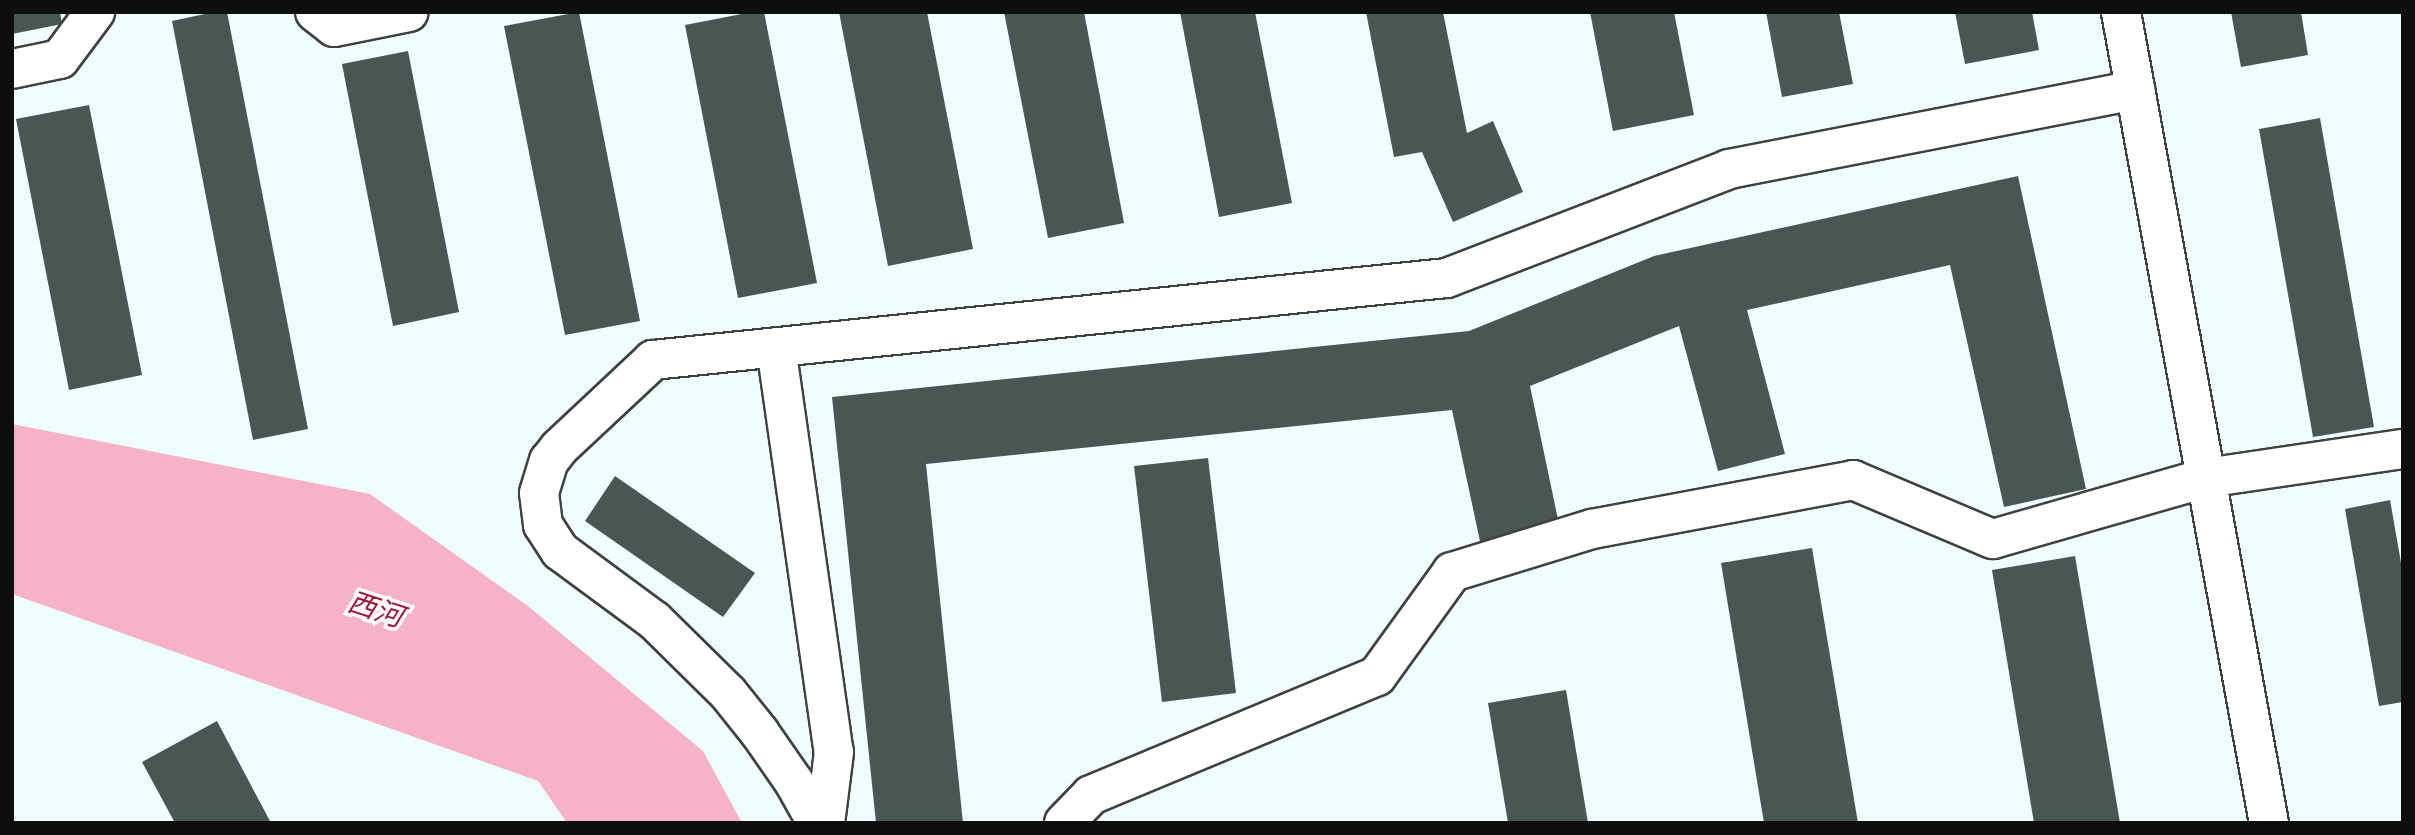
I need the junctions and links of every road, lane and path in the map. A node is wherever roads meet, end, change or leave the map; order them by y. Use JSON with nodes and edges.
{"nodes":[{"id":1,"x":95,"y":12,"type":"edge"},
{"id":2,"x":315,"y":12,"type":"edge"},
{"id":3,"x":409,"y":12,"type":"edge"},
{"id":4,"x":2121,"y":12,"type":"edge"},
{"id":5,"x":12,"y":69,"type":"edge"},
{"id":6,"x":2135,"y":90,"type":"junction"},
{"id":7,"x":776,"y":347,"type":"junction"},
{"id":8,"x":2403,"y":449,"type":"edge"},
{"id":9,"x":2206,"y":478,"type":"junction"},
{"id":10,"x":817,"y":823,"type":"edge"},
{"id":11,"x":825,"y":823,"type":"edge"},
{"id":12,"x":1064,"y":823,"type":"edge"},
{"id":13,"x":2269,"y":823,"type":"edge"}],
"edges":[{"from":1,"to":5,"type":"street"},
{"from":2,"to":3,"type":"street"},
{"from":4,"to":6,"type":"street"},
{"from":6,"to":7,"type":"street"},
{"from":6,"to":9,"type":"street"},
{"from":7,"to":10,"type":"street"},
{"from":7,"to":11,"type":"street"},
{"from":8,"to":9,"type":"street"},
{"from":9,"to":12,"type":"street"},
{"from":9,"to":13,"type":"street"}]}
